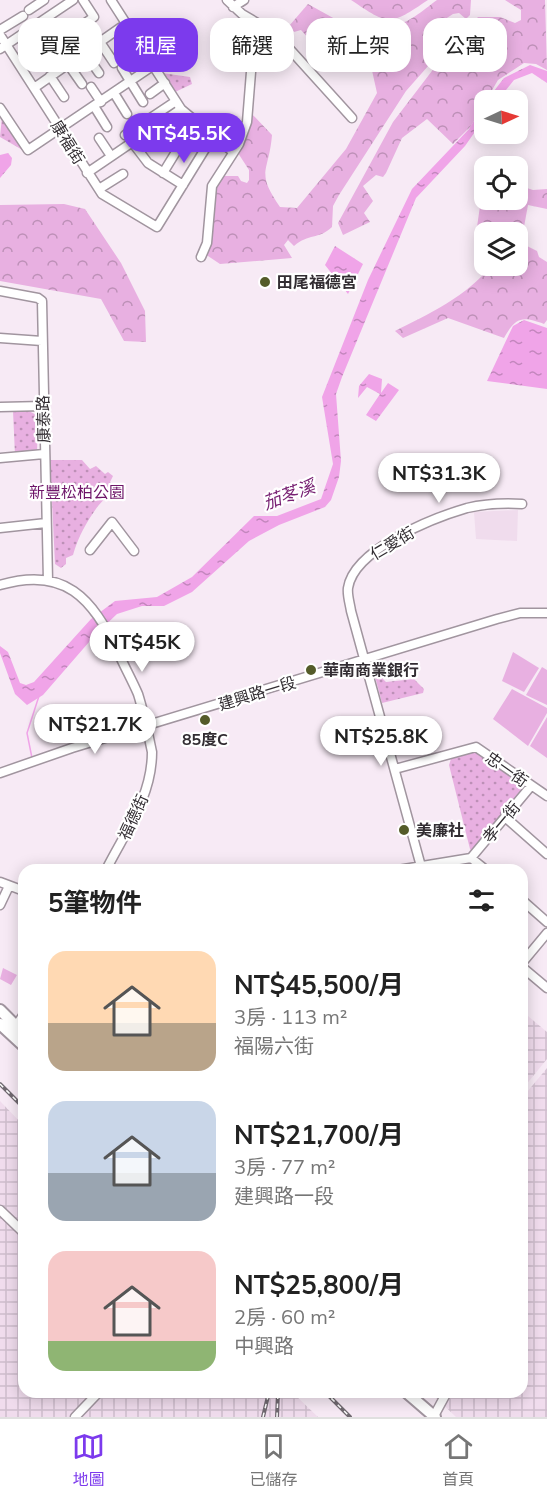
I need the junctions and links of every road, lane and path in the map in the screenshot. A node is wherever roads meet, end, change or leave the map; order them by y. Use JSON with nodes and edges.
{"nodes":[{"id":1,"x":74,"y":0,"type":"edge"},
{"id":2,"x":83,"y":0,"type":"edge"},
{"id":3,"x":111,"y":0,"type":"edge"},
{"id":4,"x":244,"y":0,"type":"edge"},
{"id":5,"x":41,"y":2,"type":"edge"},
{"id":6,"x":230,"y":3,"type":"edge"},
{"id":7,"x":48,"y":18,"type":"joint"},
{"id":8,"x":93,"y":18,"type":"edge"},
{"id":9,"x":123,"y":18,"type":"edge"},
{"id":10,"x":250,"y":18,"type":"edge"},
{"id":11,"x":0,"y":30,"type":"edge"},
{"id":12,"x":0,"y":35,"type":"edge"},
{"id":13,"x":18,"y":37,"type":"edge"},
{"id":14,"x":102,"y":45,"type":"edge"},
{"id":15,"x":3,"y":47,"type":"edge"},
{"id":16,"x":294,"y":54,"type":"edge"},
{"id":17,"x":56,"y":72,"type":"edge"},
{"id":18,"x":72,"y":72,"type":"edge"},
{"id":19,"x":144,"y":72,"type":"edge"},
{"id":20,"x":158,"y":72,"type":"edge"},
{"id":21,"x":251,"y":72,"type":"edge"},
{"id":22,"x":50,"y":76,"type":"junction"},
{"id":23,"x":131,"y":81,"type":"junction"},
{"id":24,"x":165,"y":83,"type":"junction"},
{"id":25,"x":34,"y":88,"type":"junction"},
{"id":26,"x":114,"y":93,"type":"junction"},
{"id":27,"x":150,"y":94,"type":"dead end"},
{"id":28,"x":64,"y":97,"type":"dead end"},
{"id":29,"x":176,"y":101,"type":"junction"},
{"id":30,"x":143,"y":102,"type":"dead end"},
{"id":31,"x":97,"y":104,"type":"junction"},
{"id":32,"x":0,"y":108,"type":"edge"},
{"id":33,"x":182,"y":109,"type":"junction"},
{"id":34,"x":127,"y":114,"type":"dead end"},
{"id":35,"x":352,"y":118,"type":"dead end"},
{"id":36,"x":107,"y":127,"type":"dead end"},
{"id":37,"x":60,"y":129,"type":"junction"},
{"id":38,"x":213,"y":136,"type":"junction"},
{"id":39,"x":99,"y":138,"type":"dead end"},
{"id":40,"x":129,"y":138,"type":"junction"},
{"id":41,"x":182,"y":142,"type":"dead end"},
{"id":42,"x":233,"y":152,"type":"junction"},
{"id":43,"x":111,"y":156,"type":"junction"},
{"id":44,"x":87,"y":173,"type":"junction"},
{"id":45,"x":163,"y":173,"type":"junction"},
{"id":46,"x":123,"y":174,"type":"dead end"},
{"id":47,"x":183,"y":185,"type":"junction"},
{"id":48,"x":99,"y":189,"type":"junction"},
{"id":49,"x":201,"y":257,"type":"dead end"},
{"id":50,"x":0,"y":291,"type":"edge"},
{"id":51,"x":0,"y":338,"type":"edge"},
{"id":52,"x":42,"y":341,"type":"junction"},
{"id":53,"x":43,"y":406,"type":"junction"},
{"id":54,"x":0,"y":407,"type":"edge"},
{"id":55,"x":44,"y":453,"type":"junction"},
{"id":56,"x":0,"y":458,"type":"edge"},
{"id":57,"x":522,"y":504,"type":"dead end"},
{"id":58,"x":46,"y":523,"type":"junction"},
{"id":59,"x":0,"y":528,"type":"edge"},
{"id":60,"x":90,"y":550,"type":"dead end"},
{"id":61,"x":134,"y":551,"type":"dead end"},
{"id":62,"x":48,"y":581,"type":"junction"},
{"id":63,"x":0,"y":585,"type":"edge"},
{"id":64,"x":547,"y":613,"type":"edge"},
{"id":65,"x":365,"y":659,"type":"junction"},
{"id":66,"x":146,"y":726,"type":"junction"},
{"id":67,"x":395,"y":769,"type":"junction"},
{"id":68,"x":0,"y":773,"type":"edge"},
{"id":69,"x":531,"y":786,"type":"junction"},
{"id":70,"x":547,"y":796,"type":"edge"},
{"id":71,"x":505,"y":817,"type":"junction"},
{"id":72,"x":547,"y":854,"type":"edge"},
{"id":73,"x":471,"y":858,"type":"junction"},
{"id":74,"x":109,"y":864,"type":"edge"},
{"id":75,"x":421,"y":864,"type":"edge"},
{"id":76,"x":442,"y":864,"type":"edge"},
{"id":77,"x":478,"y":864,"type":"edge"},
{"id":78,"x":0,"y":882,"type":"edge"},
{"id":79,"x":9,"y":886,"type":"junction"},
{"id":80,"x":18,"y":889,"type":"edge"},
{"id":81,"x":0,"y":905,"type":"edge"},
{"id":82,"x":528,"y":905,"type":"edge"},
{"id":83,"x":547,"y":922,"type":"edge"},
{"id":84,"x":547,"y":933,"type":"edge"},
{"id":85,"x":528,"y":957,"type":"edge"},
{"id":86,"x":528,"y":971,"type":"edge"},
{"id":87,"x":547,"y":988,"type":"edge"},
{"id":88,"x":0,"y":1010,"type":"edge"},
{"id":89,"x":0,"y":1024,"type":"edge"},
{"id":90,"x":16,"y":1031,"type":"edge"},
{"id":91,"x":0,"y":1210,"type":"edge"},
{"id":92,"x":18,"y":1227,"type":"edge"},
{"id":93,"x":93,"y":1398,"type":"edge"},
{"id":94,"x":408,"y":1398,"type":"edge"},
{"id":95,"x":412,"y":1398,"type":"edge"},
{"id":96,"x":443,"y":1398,"type":"edge"},
{"id":97,"x":75,"y":1417,"type":"edge"},
{"id":98,"x":432,"y":1417,"type":"edge"}],
"edges":[{"from":1,"to":7,"type":"street"},
{"from":2,"to":8,"type":"street"},
{"from":3,"to":9,"type":"street"},
{"from":4,"to":6,"type":"street"},
{"from":5,"to":7,"type":"street"},
{"from":5,"to":11,"type":"street"},
{"from":6,"to":10,"type":"street"},
{"from":12,"to":15,"type":"street","name":"康福街"},
{"from":13,"to":15,"type":"street"},
{"from":14,"to":23,"type":"street"},
{"from":15,"to":25,"type":"street","name":"康福街"},
{"from":16,"to":35,"type":"street"},
{"from":17,"to":22,"type":"street"},
{"from":18,"to":31,"type":"street"},
{"from":19,"to":23,"type":"street"},
{"from":20,"to":24,"type":"street"},
{"from":21,"to":42,"type":"street"},
{"from":22,"to":25,"type":"street"},
{"from":22,"to":28,"type":"street"},
{"from":23,"to":26,"type":"street"},
{"from":23,"to":30,"type":"street"},
{"from":24,"to":27,"type":"street"},
{"from":24,"to":29,"type":"street"},
{"from":25,"to":37,"type":"street","name":"康福街"},
{"from":26,"to":31,"type":"street"},
{"from":26,"to":34,"type":"street"},
{"from":29,"to":33,"type":"street"},
{"from":29,"to":40,"type":"street"},
{"from":31,"to":36,"type":"street"},
{"from":31,"to":37,"type":"street"},
{"from":32,"to":37,"type":"street"},
{"from":33,"to":38,"type":"street"},
{"from":33,"to":40,"type":"street"},
{"from":37,"to":44,"type":"street","name":"康福街"},
{"from":38,"to":42,"type":"street"},
{"from":38,"to":47,"type":"street"},
{"from":39,"to":43,"type":"street"},
{"from":40,"to":43,"type":"street"},
{"from":40,"to":45,"type":"street"},
{"from":41,"to":45,"type":"street"},
{"from":42,"to":49,"type":"street"},
{"from":43,"to":44,"type":"street"},
{"from":44,"to":48,"type":"street","name":"康福街"},
{"from":45,"to":47,"type":"street"},
{"from":46,"to":48,"type":"street"},
{"from":47,"to":48,"type":"street","name":"康福街"},
{"from":50,"to":52,"type":"street","name":"康泰路"},
{"from":51,"to":52,"type":"street"},
{"from":52,"to":53,"type":"street","name":"康泰路"},
{"from":53,"to":54,"type":"street"},
{"from":53,"to":55,"type":"street","name":"康泰路"},
{"from":55,"to":56,"type":"street"},
{"from":55,"to":58,"type":"street","name":"康泰路"},
{"from":57,"to":65,"type":"street","name":"仁愛街"},
{"from":58,"to":59,"type":"street"},
{"from":58,"to":62,"type":"street","name":"康泰路"},
{"from":60,"to":61,"type":"street"},
{"from":62,"to":63,"type":"street"},
{"from":62,"to":66,"type":"street","name":"福德街"},
{"from":64,"to":65,"type":"street","name":"建興路一段"},
{"from":65,"to":66,"type":"street","name":"建興路一段"},
{"from":65,"to":67,"type":"street","name":"仁愛街"},
{"from":66,"to":68,"type":"street","name":"建興路一段"},
{"from":66,"to":74,"type":"street","name":"福德街"},
{"from":67,"to":69,"type":"street","name":"忠一街"},
{"from":67,"to":75,"type":"street","name":"仁愛街"},
{"from":69,"to":70,"type":"street","name":"忠一街"},
{"from":69,"to":71,"type":"street","name":"孝一街"},
{"from":71,"to":72,"type":"street"},
{"from":71,"to":73,"type":"street","name":"孝一街"},
{"from":73,"to":76,"type":"street"},
{"from":73,"to":77,"type":"street"},
{"from":78,"to":79,"type":"street"},
{"from":79,"to":80,"type":"street"},
{"from":79,"to":81,"type":"street"},
{"from":82,"to":83,"type":"street"},
{"from":84,"to":85,"type":"street"},
{"from":86,"to":87,"type":"street"},
{"from":88,"to":90,"type":"main road"},
{"from":89,"to":90,"type":"main road"},
{"from":91,"to":92,"type":"street"},
{"from":93,"to":97,"type":"street"},
{"from":94,"to":98,"type":"main road"},
{"from":95,"to":98,"type":"main road"},
{"from":96,"to":98,"type":"street"}]}
